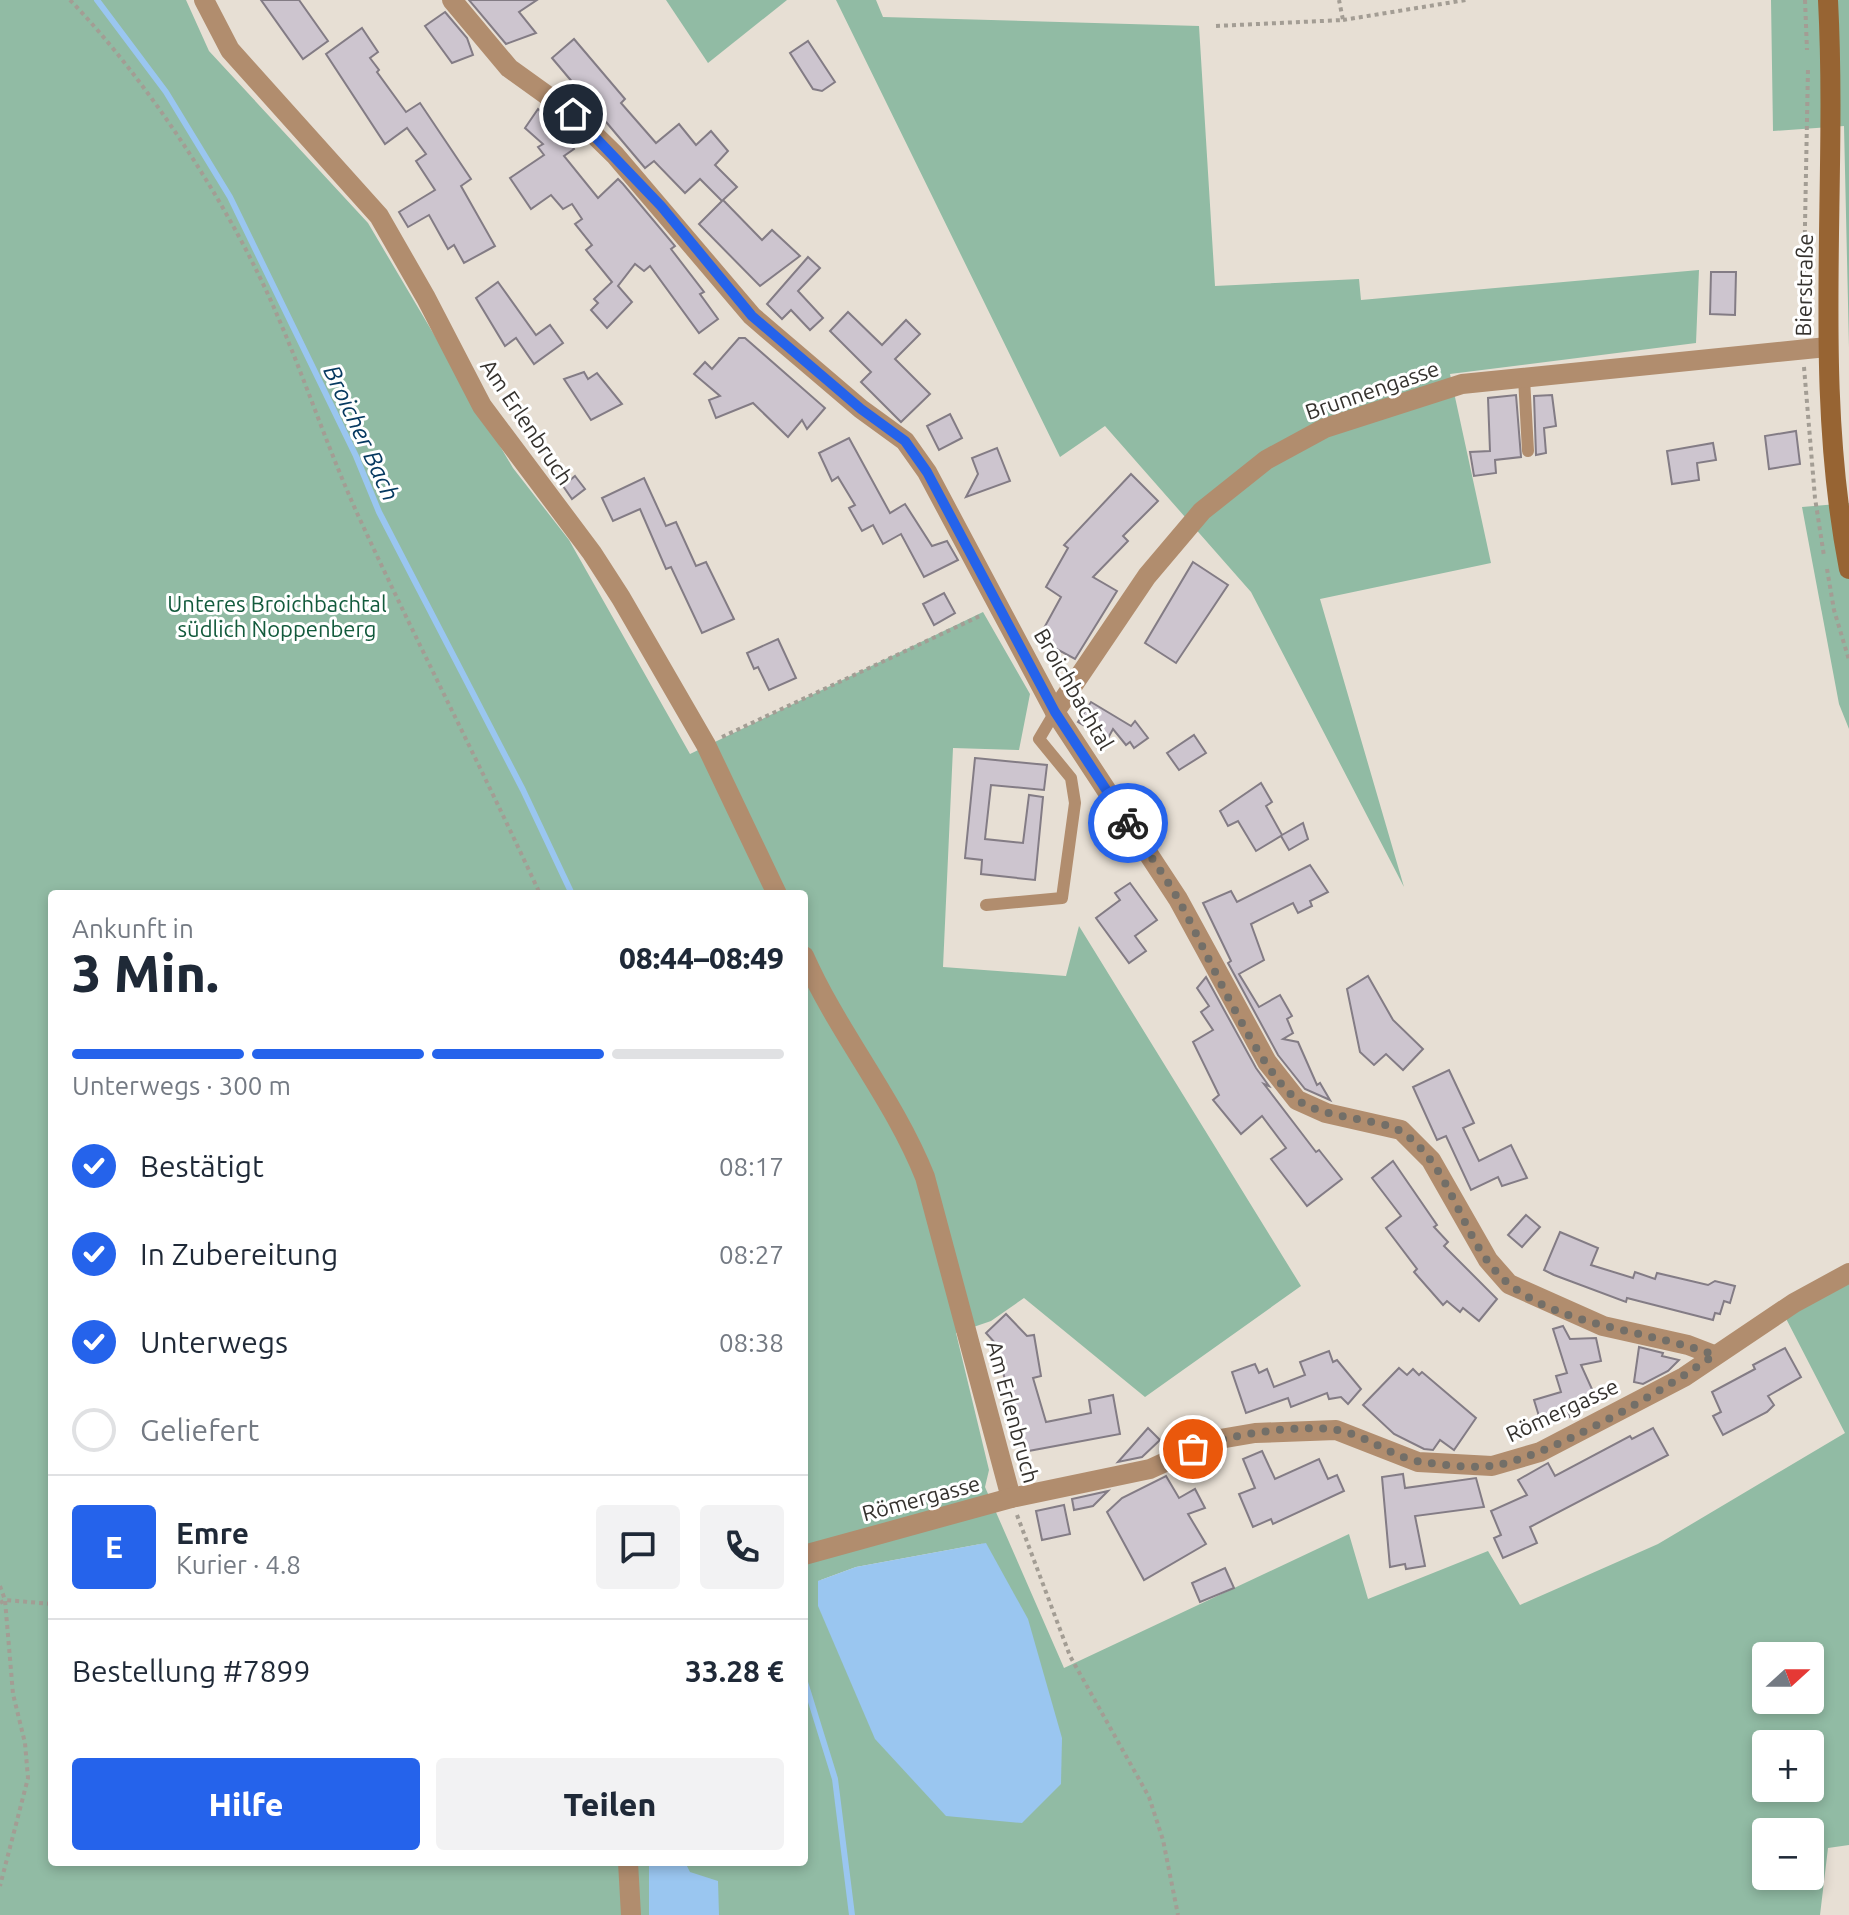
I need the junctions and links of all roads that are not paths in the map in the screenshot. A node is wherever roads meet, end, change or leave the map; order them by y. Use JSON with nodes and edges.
{"nodes":[{"id":1,"x":204,"y":0,"type":"edge"},
{"id":2,"x":452,"y":0,"type":"edge"},
{"id":3,"x":1828,"y":0,"type":"edge"},
{"id":4,"x":1827,"y":347,"type":"junction"},
{"id":5,"x":1524,"y":378,"type":"junction"},
{"id":6,"x":1528,"y":451,"type":"dead end"},
{"id":7,"x":1849,"y":569,"type":"edge"},
{"id":8,"x":1055,"y":712,"type":"junction"},
{"id":9,"x":775,"y":890,"type":"edge"},
{"id":10,"x":986,"y":905,"type":"dead end"},
{"id":11,"x":808,"y":963,"type":"edge"},
{"id":12,"x":1849,"y":1273,"type":"edge"},
{"id":13,"x":1714,"y":1355,"type":"junction"},
{"id":14,"x":1011,"y":1498,"type":"junction"},
{"id":15,"x":808,"y":1554,"type":"edge"},
{"id":16,"x":628,"y":1866,"type":"edge"},
{"id":17,"x":631,"y":1915,"type":"edge"}],
"edges":[{"from":1,"to":9,"type":"street","name":"Am Erlenbruch"},
{"from":2,"to":8,"type":"street","name":"Broichbachtal"},
{"from":3,"to":4,"type":"main road","name":"Bierstraße"},
{"from":4,"to":5,"type":"street","name":"Brunnengasse"},
{"from":4,"to":7,"type":"main road","name":"Bierstraße"},
{"from":5,"to":6,"type":"lane"},
{"from":5,"to":8,"type":"street","name":"Brunnengasse"},
{"from":8,"to":10,"type":"lane"},
{"from":8,"to":13,"type":"street","name":"Broichbachtal"},
{"from":11,"to":14,"type":"street","name":"Am Erlenbruch"},
{"from":12,"to":13,"type":"street","name":"Römergasse"},
{"from":13,"to":14,"type":"street","name":"Römergasse"},
{"from":14,"to":15,"type":"street","name":"Römergasse"},
{"from":16,"to":17,"type":"street"}]}
